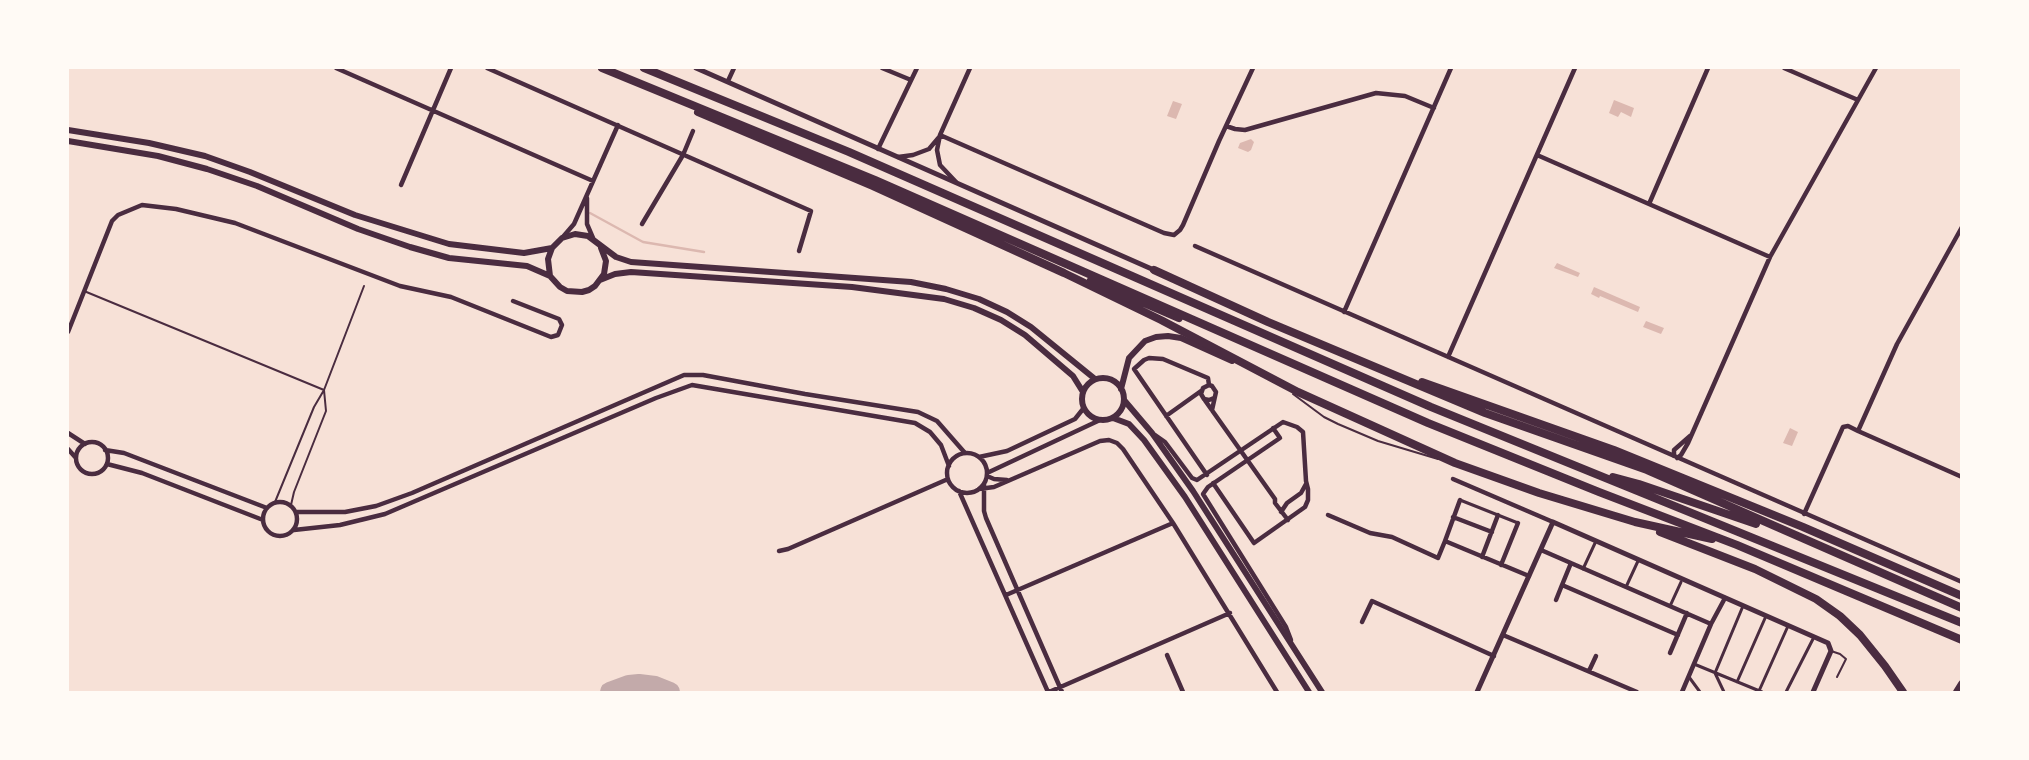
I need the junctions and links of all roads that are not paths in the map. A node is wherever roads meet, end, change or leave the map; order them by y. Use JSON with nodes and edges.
{"nodes":[{"id":1,"x":336,"y":68,"type":"edge"},
{"id":2,"x":451,"y":68,"type":"edge"},
{"id":3,"x":487,"y":68,"type":"edge"},
{"id":4,"x":602,"y":68,"type":"edge"},
{"id":5,"x":644,"y":68,"type":"edge"},
{"id":6,"x":696,"y":68,"type":"edge"},
{"id":7,"x":734,"y":68,"type":"edge"},
{"id":8,"x":882,"y":68,"type":"edge"},
{"id":9,"x":917,"y":68,"type":"edge"},
{"id":10,"x":970,"y":68,"type":"edge"},
{"id":11,"x":1253,"y":68,"type":"edge"},
{"id":12,"x":1451,"y":68,"type":"edge"},
{"id":13,"x":1575,"y":68,"type":"edge"},
{"id":14,"x":1708,"y":68,"type":"edge"},
{"id":15,"x":1784,"y":68,"type":"edge"},
{"id":16,"x":1876,"y":68,"type":"edge"},
{"id":17,"x":911,"y":80,"type":"junction"},
{"id":18,"x":728,"y":81,"type":"junction"},
{"id":19,"x":652,"y":89,"type":"junction"},
{"id":20,"x":1858,"y":100,"type":"junction"},
{"id":21,"x":1434,"y":108,"type":"junction"},
{"id":22,"x":434,"y":110,"type":"junction"},
{"id":23,"x":618,"y":125,"type":"junction"},
{"id":24,"x":1226,"y":126,"type":"junction"},
{"id":25,"x":68,"y":130,"type":"edge"},
{"id":26,"x":693,"y":131,"type":"dead end"},
{"id":27,"x":940,"y":134,"type":"junction"},
{"id":28,"x":68,"y":141,"type":"edge"},
{"id":29,"x":878,"y":149,"type":"junction"},
{"id":30,"x":683,"y":155,"type":"junction"},
{"id":31,"x":1537,"y":155,"type":"junction"},
{"id":32,"x":896,"y":157,"type":"junction"},
{"id":33,"x":593,"y":181,"type":"junction"},
{"id":34,"x":957,"y":183,"type":"junction"},
{"id":35,"x":401,"y":186,"type":"dead end"},
{"id":36,"x":873,"y":186,"type":"junction"},
{"id":37,"x":587,"y":196,"type":"junction"},
{"id":38,"x":1649,"y":204,"type":"junction"},
{"id":39,"x":642,"y":224,"type":"dead end"},
{"id":40,"x":1962,"y":228,"type":"edge"},
{"id":41,"x":562,"y":238,"type":"junction"},
{"id":42,"x":594,"y":240,"type":"junction"},
{"id":43,"x":1195,"y":246,"type":"dead end"},
{"id":44,"x":552,"y":248,"type":"junction"},
{"id":45,"x":601,"y":248,"type":"junction"},
{"id":46,"x":799,"y":251,"type":"dead end"},
{"id":47,"x":1770,"y":257,"type":"junction"},
{"id":48,"x":1154,"y":270,"type":"junction"},
{"id":49,"x":550,"y":276,"type":"junction"},
{"id":50,"x":600,"y":280,"type":"junction"},
{"id":51,"x":364,"y":286,"type":"dead end"},
{"id":52,"x":84,"y":291,"type":"junction"},
{"id":53,"x":513,"y":301,"type":"dead end"},
{"id":54,"x":1344,"y":312,"type":"junction"},
{"id":55,"x":1193,"y":319,"type":"junction"},
{"id":56,"x":68,"y":332,"type":"edge"},
{"id":57,"x":1448,"y":357,"type":"junction"},
{"id":58,"x":1268,"y":376,"type":"junction"},
{"id":59,"x":1095,"y":379,"type":"junction"},
{"id":60,"x":1209,"y":385,"type":"junction"},
{"id":61,"x":1121,"y":389,"type":"junction"},
{"id":62,"x":324,"y":390,"type":"junction"},
{"id":63,"x":1201,"y":391,"type":"junction"},
{"id":64,"x":1083,"y":392,"type":"junction"},
{"id":65,"x":1214,"y":398,"type":"junction"},
{"id":66,"x":1204,"y":399,"type":"junction"},
{"id":67,"x":1124,"y":400,"type":"junction"},
{"id":68,"x":1084,"y":408,"type":"junction"},
{"id":69,"x":1212,"y":410,"type":"junction"},
{"id":70,"x":1166,"y":416,"type":"junction"},
{"id":71,"x":1112,"y":418,"type":"junction"},
{"id":72,"x":1100,"y":420,"type":"junction"},
{"id":73,"x":1273,"y":428,"type":"junction"},
{"id":74,"x":1858,"y":431,"type":"junction"},
{"id":75,"x":68,"y":432,"type":"edge"},
{"id":76,"x":1152,"y":433,"type":"junction"},
{"id":77,"x":1693,"y":433,"type":"junction"},
{"id":78,"x":85,"y":444,"type":"junction"},
{"id":79,"x":68,"y":450,"type":"edge"},
{"id":80,"x":105,"y":450,"type":"junction"},
{"id":81,"x":1240,"y":451,"type":"junction"},
{"id":82,"x":965,"y":453,"type":"junction"},
{"id":83,"x":979,"y":457,"type":"junction"},
{"id":84,"x":1675,"y":457,"type":"junction"},
{"id":85,"x":76,"y":458,"type":"junction"},
{"id":86,"x":1247,"y":460,"type":"junction"},
{"id":87,"x":1455,"y":463,"type":"junction"},
{"id":88,"x":107,"y":464,"type":"junction"},
{"id":89,"x":948,"y":466,"type":"junction"},
{"id":90,"x":1585,"y":470,"type":"junction"},
{"id":91,"x":987,"y":474,"type":"junction"},
{"id":92,"x":1207,"y":474,"type":"junction"},
{"id":93,"x":1962,"y":477,"type":"edge"},
{"id":94,"x":948,"y":479,"type":"junction"},
{"id":95,"x":1453,"y":479,"type":"dead end"},
{"id":96,"x":1008,"y":480,"type":"junction"},
{"id":97,"x":1306,"y":482,"type":"junction"},
{"id":98,"x":1213,"y":483,"type":"junction"},
{"id":99,"x":982,"y":487,"type":"junction"},
{"id":100,"x":960,"y":491,"type":"junction"},
{"id":101,"x":1275,"y":499,"type":"junction"},
{"id":102,"x":1460,"y":500,"type":"joint"},
{"id":103,"x":275,"y":502,"type":"junction"},
{"id":104,"x":1286,"y":503,"type":"junction"},
{"id":105,"x":290,"y":505,"type":"junction"},
{"id":106,"x":267,"y":508,"type":"junction"},
{"id":107,"x":296,"y":512,"type":"junction"},
{"id":108,"x":1282,"y":512,"type":"junction"},
{"id":109,"x":1804,"y":514,"type":"junction"},
{"id":110,"x":1328,"y":515,"type":"dead end"},
{"id":111,"x":1498,"y":515,"type":"junction"},
{"id":112,"x":1453,"y":517,"type":"junction"},
{"id":113,"x":263,"y":520,"type":"junction"},
{"id":114,"x":1288,"y":520,"type":"junction"},
{"id":115,"x":1553,"y":522,"type":"junction"},
{"id":116,"x":1635,"y":522,"type":"junction"},
{"id":117,"x":1518,"y":523,"type":"joint"},
{"id":118,"x":1173,"y":524,"type":"junction"},
{"id":119,"x":294,"y":530,"type":"junction"},
{"id":120,"x":1492,"y":532,"type":"junction"},
{"id":121,"x":1445,"y":541,"type":"junction"},
{"id":122,"x":1596,"y":541,"type":"junction"},
{"id":123,"x":1737,"y":545,"type":"junction"},
{"id":124,"x":1540,"y":550,"type":"junction"},
{"id":125,"x":779,"y":551,"type":"dead end"},
{"id":126,"x":1830,"y":552,"type":"junction"},
{"id":127,"x":1482,"y":556,"type":"junction"},
{"id":128,"x":1638,"y":561,"type":"junction"},
{"id":129,"x":1571,"y":563,"type":"junction"},
{"id":130,"x":1501,"y":565,"type":"junction"},
{"id":131,"x":1584,"y":569,"type":"junction"},
{"id":132,"x":1529,"y":576,"type":"junction"},
{"id":133,"x":1680,"y":582,"type":"dead end"},
{"id":134,"x":1962,"y":582,"type":"edge"},
{"id":135,"x":1562,"y":585,"type":"junction"},
{"id":136,"x":1626,"y":587,"type":"junction"},
{"id":137,"x":1017,"y":590,"type":"junction"},
{"id":138,"x":1006,"y":595,"type":"junction"},
{"id":139,"x":1962,"y":596,"type":"edge"},
{"id":140,"x":1725,"y":598,"type":"junction"},
{"id":141,"x":1556,"y":600,"type":"dead end"},
{"id":142,"x":1670,"y":606,"type":"junction"},
{"id":143,"x":1743,"y":606,"type":"junction"},
{"id":144,"x":1962,"y":608,"type":"edge"},
{"id":145,"x":1230,"y":613,"type":"junction"},
{"id":146,"x":1687,"y":613,"type":"junction"},
{"id":147,"x":1766,"y":616,"type":"junction"},
{"id":148,"x":1362,"y":622,"type":"dead end"},
{"id":149,"x":1962,"y":623,"type":"edge"},
{"id":150,"x":1711,"y":624,"type":"junction"},
{"id":151,"x":1788,"y":626,"type":"junction"},
{"id":152,"x":1503,"y":635,"type":"junction"},
{"id":153,"x":1678,"y":635,"type":"junction"},
{"id":154,"x":1814,"y":637,"type":"junction"},
{"id":155,"x":1962,"y":640,"type":"edge"},
{"id":156,"x":1296,"y":651,"type":"junction"},
{"id":157,"x":1831,"y":651,"type":"junction"},
{"id":158,"x":1670,"y":652,"type":"dead end"},
{"id":159,"x":1167,"y":655,"type":"dead end"},
{"id":160,"x":1494,"y":656,"type":"junction"},
{"id":161,"x":1596,"y":656,"type":"dead end"},
{"id":162,"x":1694,"y":664,"type":"junction"},
{"id":163,"x":1589,"y":671,"type":"junction"},
{"id":164,"x":1715,"y":673,"type":"junction"},
{"id":165,"x":1689,"y":677,"type":"junction"},
{"id":166,"x":1837,"y":678,"type":"dead end"},
{"id":167,"x":1737,"y":682,"type":"junction"},
{"id":168,"x":1962,"y":684,"type":"edge"},
{"id":169,"x":1061,"y":690,"type":"edge"},
{"id":170,"x":1754,"y":691,"type":"edge"},
{"id":171,"x":1049,"y":692,"type":"edge"},
{"id":172,"x":1183,"y":692,"type":"edge"},
{"id":173,"x":1277,"y":692,"type":"edge"},
{"id":174,"x":1309,"y":692,"type":"edge"},
{"id":175,"x":1322,"y":692,"type":"edge"},
{"id":176,"x":1477,"y":692,"type":"edge"},
{"id":177,"x":1637,"y":692,"type":"edge"},
{"id":178,"x":1682,"y":692,"type":"edge"},
{"id":179,"x":1700,"y":692,"type":"edge"},
{"id":180,"x":1724,"y":692,"type":"edge"},
{"id":181,"x":1760,"y":692,"type":"edge"},
{"id":182,"x":1786,"y":692,"type":"edge"},
{"id":183,"x":1813,"y":692,"type":"edge"},
{"id":184,"x":1903,"y":692,"type":"edge"},
{"id":185,"x":1957,"y":692,"type":"edge"}],
"edges":[{"from":1,"to":22,"type":"street"},
{"from":2,"to":22,"type":"street"},
{"from":3,"to":23,"type":"street"},
{"from":4,"to":19,"type":"highway"},
{"from":5,"to":90,"type":"highway"},
{"from":6,"to":18,"type":"street"},
{"from":7,"to":18,"type":"street"},
{"from":8,"to":17,"type":"street"},
{"from":9,"to":17,"type":"street"},
{"from":10,"to":27,"type":"street"},
{"from":11,"to":24,"type":"street"},
{"from":12,"to":21,"type":"street"},
{"from":13,"to":31,"type":"street"},
{"from":14,"to":38,"type":"street"},
{"from":15,"to":20,"type":"street"},
{"from":16,"to":20,"type":"street"},
{"from":17,"to":29,"type":"street"},
{"from":18,"to":29,"type":"street"},
{"from":19,"to":36,"type":"highway"},
{"from":19,"to":55,"type":"highway"},
{"from":20,"to":47,"type":"street"},
{"from":21,"to":24,"type":"street"},
{"from":21,"to":54,"type":"street"},
{"from":22,"to":33,"type":"street"},
{"from":22,"to":35,"type":"street"},
{"from":23,"to":30,"type":"street"},
{"from":23,"to":33,"type":"street"},
{"from":24,"to":27,"type":"street"},
{"from":25,"to":44,"type":"main road"},
{"from":26,"to":30,"type":"street"},
{"from":27,"to":32,"type":"street"},
{"from":27,"to":34,"type":"street"},
{"from":28,"to":49,"type":"main road"},
{"from":29,"to":32,"type":"street"},
{"from":30,"to":39,"type":"street"},
{"from":30,"to":46,"type":"street"},
{"from":31,"to":38,"type":"street"},
{"from":31,"to":57,"type":"street"},
{"from":32,"to":34,"type":"street"},
{"from":33,"to":37,"type":"street"},
{"from":34,"to":48,"type":"street"},
{"from":36,"to":55,"type":"highway"},
{"from":36,"to":58,"type":"highway"},
{"from":37,"to":41,"type":"street"},
{"from":37,"to":42,"type":"street"},
{"from":38,"to":47,"type":"street"},
{"from":40,"to":74,"type":"street"},
{"from":41,"to":42,"type":"main road"},
{"from":41,"to":44,"type":"main road"},
{"from":42,"to":45,"type":"main road"},
{"from":43,"to":54,"type":"street"},
{"from":44,"to":49,"type":"main road"},
{"from":45,"to":50,"type":"main road"},
{"from":45,"to":59,"type":"main road"},
{"from":47,"to":77,"type":"street"},
{"from":48,"to":126,"type":"highway"},
{"from":48,"to":139,"type":"highway"},
{"from":49,"to":50,"type":"main road"},
{"from":50,"to":64,"type":"main road"},
{"from":51,"to":62,"type":"lane"},
{"from":52,"to":53,"type":"street"},
{"from":52,"to":56,"type":"street"},
{"from":52,"to":62,"type":"lane"},
{"from":54,"to":57,"type":"street"},
{"from":55,"to":123,"type":"highway"},
{"from":57,"to":84,"type":"street"},
{"from":58,"to":61,"type":"main road"},
{"from":58,"to":87,"type":"highway"},
{"from":58,"to":87,"type":"lane"},
{"from":59,"to":61,"type":"main road"},
{"from":59,"to":64,"type":"main road"},
{"from":60,"to":63,"type":"street"},
{"from":60,"to":65,"type":"street"},
{"from":60,"to":70,"type":"street"},
{"from":61,"to":67,"type":"main road"},
{"from":62,"to":103,"type":"lane"},
{"from":62,"to":105,"type":"lane"},
{"from":63,"to":66,"type":"street"},
{"from":63,"to":70,"type":"street"},
{"from":64,"to":68,"type":"main road"},
{"from":65,"to":66,"type":"street"},
{"from":65,"to":69,"type":"street"},
{"from":66,"to":69,"type":"street"},
{"from":67,"to":71,"type":"main road"},
{"from":67,"to":76,"type":"main road"},
{"from":68,"to":72,"type":"main road"},
{"from":68,"to":83,"type":"street"},
{"from":69,"to":81,"type":"street"},
{"from":70,"to":92,"type":"street"},
{"from":71,"to":72,"type":"main road"},
{"from":71,"to":174,"type":"main road"},
{"from":72,"to":91,"type":"street"},
{"from":73,"to":81,"type":"street"},
{"from":73,"to":86,"type":"street"},
{"from":73,"to":97,"type":"street"},
{"from":74,"to":93,"type":"street"},
{"from":74,"to":109,"type":"street"},
{"from":75,"to":78,"type":"street"},
{"from":76,"to":92,"type":"street"},
{"from":76,"to":156,"type":"main road"},
{"from":77,"to":84,"type":"street"},
{"from":77,"to":84,"type":"street"},
{"from":78,"to":80,"type":"street"},
{"from":78,"to":85,"type":"street"},
{"from":79,"to":85,"type":"street"},
{"from":80,"to":88,"type":"street"},
{"from":80,"to":106,"type":"street"},
{"from":81,"to":86,"type":"street"},
{"from":81,"to":92,"type":"street"},
{"from":82,"to":83,"type":"street"},
{"from":82,"to":89,"type":"street"},
{"from":82,"to":107,"type":"street"},
{"from":83,"to":91,"type":"street"},
{"from":84,"to":109,"type":"street"},
{"from":85,"to":88,"type":"street"},
{"from":86,"to":98,"type":"street"},
{"from":86,"to":101,"type":"street"},
{"from":87,"to":116,"type":"highway"},
{"from":88,"to":113,"type":"street"},
{"from":89,"to":94,"type":"street"},
{"from":89,"to":119,"type":"street"},
{"from":90,"to":126,"type":"highway"},
{"from":90,"to":149,"type":"highway"},
{"from":91,"to":96,"type":"street"},
{"from":91,"to":99,"type":"street"},
{"from":94,"to":100,"type":"street"},
{"from":94,"to":125,"type":"street"},
{"from":95,"to":115,"type":"street"},
{"from":96,"to":99,"type":"street"},
{"from":96,"to":118,"type":"street"},
{"from":97,"to":104,"type":"street"},
{"from":97,"to":114,"type":"street"},
{"from":98,"to":114,"type":"street"},
{"from":98,"to":156,"type":"street"},
{"from":99,"to":100,"type":"street"},
{"from":99,"to":137,"type":"street"},
{"from":100,"to":138,"type":"street"},
{"from":101,"to":104,"type":"street"},
{"from":101,"to":108,"type":"street"},
{"from":102,"to":111,"type":"street"},
{"from":102,"to":112,"type":"street"},
{"from":103,"to":105,"type":"street"},
{"from":103,"to":106,"type":"street"},
{"from":104,"to":108,"type":"street"},
{"from":105,"to":107,"type":"street"},
{"from":106,"to":113,"type":"street"},
{"from":107,"to":119,"type":"street"},
{"from":108,"to":114,"type":"street"},
{"from":109,"to":134,"type":"street"},
{"from":110,"to":121,"type":"street"},
{"from":111,"to":117,"type":"street"},
{"from":111,"to":120,"type":"street"},
{"from":112,"to":120,"type":"street"},
{"from":112,"to":121,"type":"street"},
{"from":113,"to":119,"type":"street"},
{"from":115,"to":122,"type":"street"},
{"from":115,"to":124,"type":"street"},
{"from":116,"to":123,"type":"highway"},
{"from":116,"to":184,"type":"highway"},
{"from":117,"to":130,"type":"street"},
{"from":118,"to":137,"type":"street"},
{"from":118,"to":145,"type":"street"},
{"from":120,"to":127,"type":"street"},
{"from":121,"to":127,"type":"street"},
{"from":122,"to":128,"type":"street"},
{"from":122,"to":131,"type":"street"},
{"from":123,"to":155,"type":"highway"},
{"from":124,"to":129,"type":"street"},
{"from":124,"to":132,"type":"street"},
{"from":126,"to":144,"type":"highway"},
{"from":127,"to":130,"type":"street"},
{"from":128,"to":136,"type":"street"},
{"from":128,"to":140,"type":"street"},
{"from":129,"to":131,"type":"street"},
{"from":129,"to":135,"type":"street"},
{"from":130,"to":132,"type":"street"},
{"from":131,"to":136,"type":"street"},
{"from":132,"to":152,"type":"street"},
{"from":133,"to":142,"type":"street"},
{"from":135,"to":141,"type":"street"},
{"from":135,"to":153,"type":"street"},
{"from":136,"to":142,"type":"street"},
{"from":137,"to":138,"type":"street"},
{"from":137,"to":169,"type":"street"},
{"from":138,"to":171,"type":"street"},
{"from":140,"to":143,"type":"street"},
{"from":140,"to":150,"type":"street"},
{"from":142,"to":146,"type":"street"},
{"from":143,"to":147,"type":"street"},
{"from":143,"to":164,"type":"street"},
{"from":145,"to":169,"type":"street"},
{"from":145,"to":173,"type":"street"},
{"from":146,"to":150,"type":"street"},
{"from":146,"to":153,"type":"street"},
{"from":147,"to":151,"type":"street"},
{"from":147,"to":167,"type":"street"},
{"from":148,"to":160,"type":"street"},
{"from":150,"to":162,"type":"street"},
{"from":151,"to":154,"type":"street"},
{"from":151,"to":181,"type":"street"},
{"from":152,"to":160,"type":"street"},
{"from":152,"to":163,"type":"street"},
{"from":153,"to":158,"type":"street"},
{"from":154,"to":157,"type":"street"},
{"from":154,"to":182,"type":"street"},
{"from":156,"to":175,"type":"main road"},
{"from":157,"to":166,"type":"lane"},
{"from":157,"to":183,"type":"street"},
{"from":159,"to":172,"type":"street"},
{"from":160,"to":176,"type":"street"},
{"from":161,"to":163,"type":"street"},
{"from":162,"to":164,"type":"street"},
{"from":162,"to":165,"type":"street"},
{"from":163,"to":177,"type":"street"},
{"from":164,"to":167,"type":"street"},
{"from":164,"to":180,"type":"street"},
{"from":165,"to":178,"type":"street"},
{"from":165,"to":179,"type":"street"},
{"from":167,"to":170,"type":"street"},
{"from":168,"to":185,"type":"highway"},
{"from":169,"to":171,"type":"street"},
{"from":170,"to":181,"type":"street"}]}
